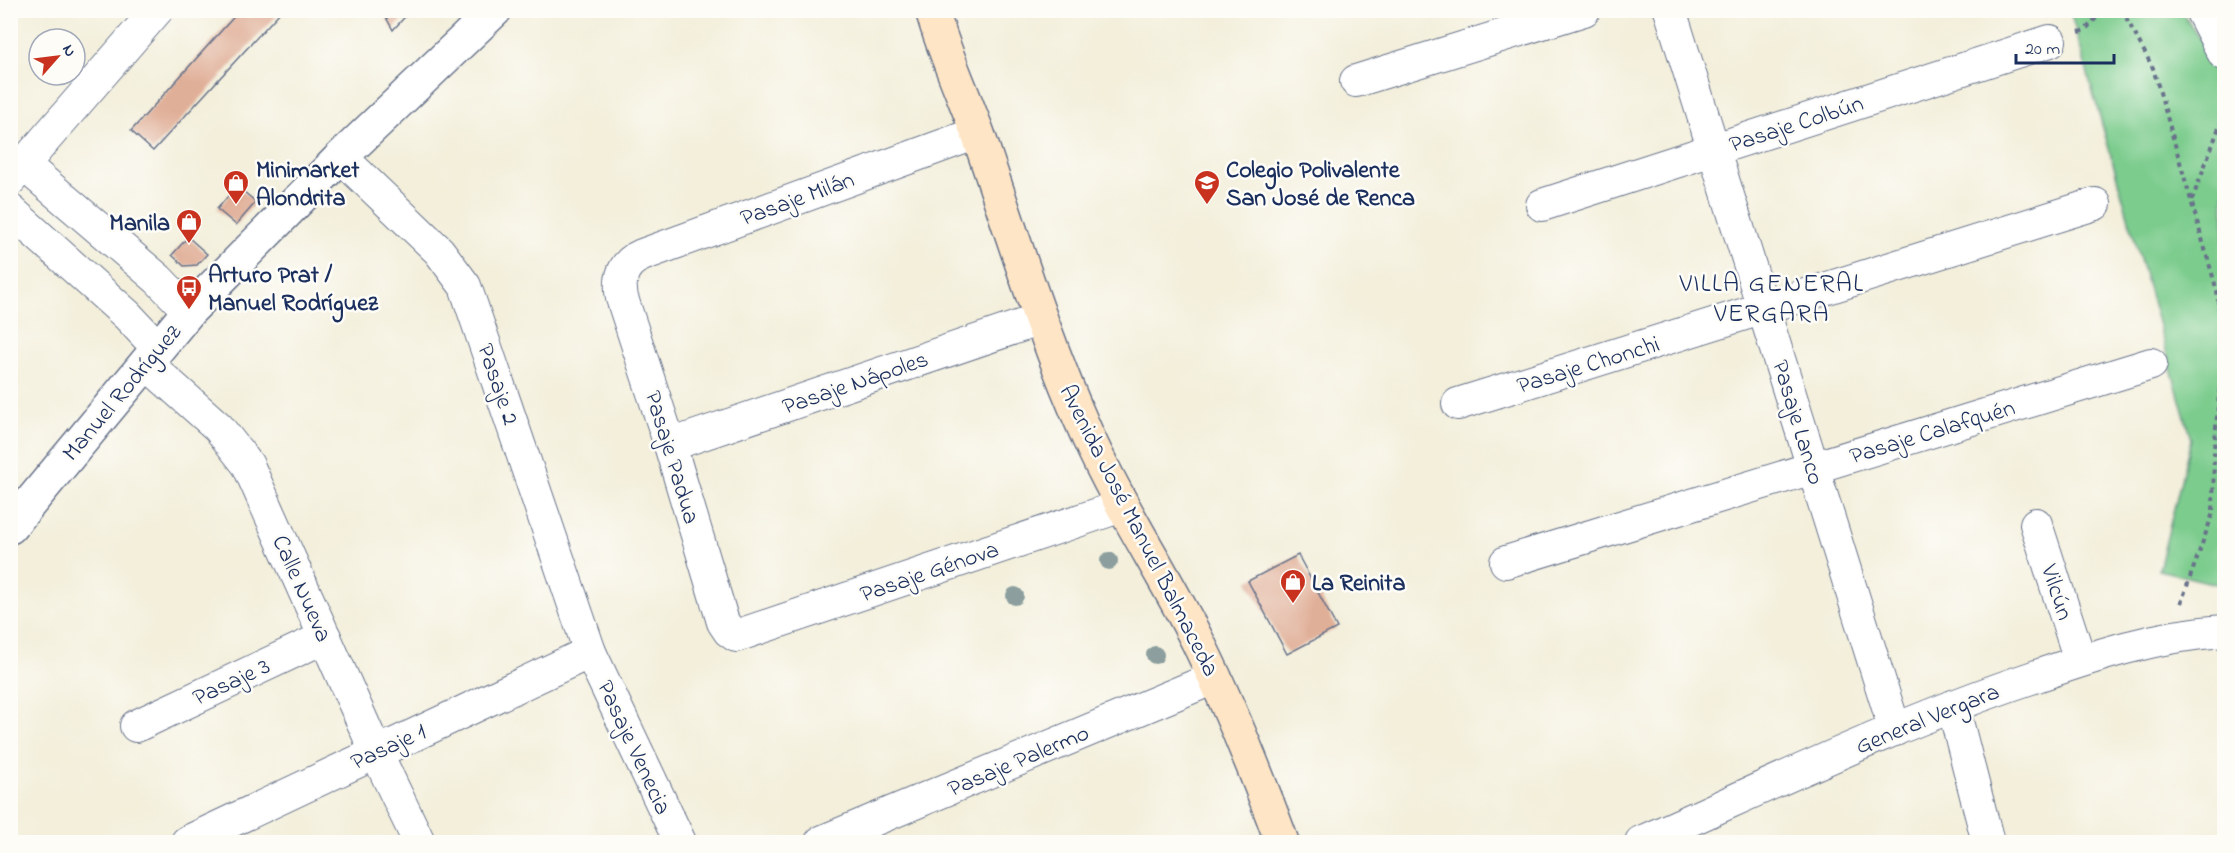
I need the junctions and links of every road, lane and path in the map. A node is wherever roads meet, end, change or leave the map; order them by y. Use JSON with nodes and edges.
{"nodes":[{"id":1,"x":495,"y":10,"type":"edge"},
{"id":2,"x":932,"y":10,"type":"edge"},
{"id":3,"x":1584,"y":10,"type":"edge"},
{"id":4,"x":1670,"y":10,"type":"edge"},
{"id":5,"x":2122,"y":10,"type":"edge"},
{"id":6,"x":2201,"y":10,"type":"edge"},
{"id":7,"x":148,"y":14,"type":"edge"},
{"id":8,"x":2050,"y":41,"type":"dead end"},
{"id":9,"x":2224,"y":54,"type":"edge"},
{"id":10,"x":1356,"y":81,"type":"dead end"},
{"id":11,"x":2224,"y":114,"type":"edge"},
{"id":12,"x":977,"y":133,"type":"junction"},
{"id":13,"x":1714,"y":149,"type":"junction"},
{"id":14,"x":341,"y":157,"type":"junction"},
{"id":15,"x":14,"y":174,"type":"edge"},
{"id":16,"x":2191,"y":202,"type":"junction"},
{"id":17,"x":1542,"y":204,"type":"dead end"},
{"id":18,"x":2095,"y":204,"type":"dead end"},
{"id":19,"x":10,"y":210,"type":"edge"},
{"id":20,"x":622,"y":273,"type":"joint"},
{"id":21,"x":1763,"y":309,"type":"junction"},
{"id":22,"x":189,"y":311,"type":"junction"},
{"id":23,"x":1041,"y":318,"type":"junction"},
{"id":24,"x":152,"y":355,"type":"junction"},
{"id":25,"x":2151,"y":364,"type":"dead end"},
{"id":26,"x":1458,"y":404,"type":"dead end"},
{"id":27,"x":670,"y":446,"type":"junction"},
{"id":28,"x":1813,"y":468,"type":"junction"},
{"id":29,"x":1122,"y":506,"type":"junction"},
{"id":30,"x":2036,"y":524,"type":"dead end"},
{"id":31,"x":10,"y":526,"type":"edge"},
{"id":32,"x":1506,"y":562,"type":"dead end"},
{"id":33,"x":2224,"y":631,"type":"edge"},
{"id":34,"x":736,"y":636,"type":"joint"},
{"id":35,"x":325,"y":637,"type":"junction"},
{"id":36,"x":2168,"y":638,"type":"junction"},
{"id":37,"x":590,"y":652,"type":"junction"},
{"id":38,"x":2080,"y":660,"type":"junction"},
{"id":39,"x":1214,"y":678,"type":"junction"},
{"id":40,"x":1953,"y":706,"type":"junction"},
{"id":41,"x":136,"y":726,"type":"dead end"},
{"id":42,"x":1895,"y":730,"type":"junction"},
{"id":43,"x":376,"y":752,"type":"junction"},
{"id":44,"x":187,"y":843,"type":"edge"},
{"id":45,"x":419,"y":843,"type":"edge"},
{"id":46,"x":680,"y":843,"type":"edge"},
{"id":47,"x":821,"y":843,"type":"edge"},
{"id":48,"x":1282,"y":843,"type":"edge"},
{"id":49,"x":1641,"y":843,"type":"edge"},
{"id":50,"x":1988,"y":843,"type":"edge"}],
"edges":[{"from":1,"to":14,"type":"street","name":"Manuel Rodríguez"},
{"from":2,"to":12,"type":"main road","name":"Avenida José Manuel Balmaceda"},
{"from":3,"to":10,"type":"street"},
{"from":4,"to":13,"type":"street","name":"Pasaje Lanco"},
{"from":5,"to":16,"type":"path"},
{"from":6,"to":9,"type":"street"},
{"from":7,"to":15,"type":"street"},
{"from":8,"to":13,"type":"street","name":"Pasaje Colbún"},
{"from":11,"to":16,"type":"path"},
{"from":12,"to":20,"type":"street","name":"Pasaje Milán"},
{"from":12,"to":23,"type":"main road","name":"Avenida José Manuel Balmaceda"},
{"from":13,"to":17,"type":"street","name":"Pasaje Colbún"},
{"from":13,"to":21,"type":"street","name":"Pasaje Lanco"},
{"from":14,"to":22,"type":"street","name":"Manuel Rodríguez"},
{"from":14,"to":37,"type":"street","name":"Pasaje 2"},
{"from":15,"to":22,"type":"street"},
{"from":16,"to":36,"type":"path"},
{"from":18,"to":21,"type":"street","name":"Pasaje Chonchi"},
{"from":19,"to":24,"type":"street","name":"Calle Nueva"},
{"from":20,"to":27,"type":"street","name":"Pasaje Padua"},
{"from":21,"to":26,"type":"street","name":"Pasaje Chonchi"},
{"from":21,"to":28,"type":"street","name":"Pasaje Lanco"},
{"from":22,"to":24,"type":"street","name":"Manuel Rodríguez"},
{"from":23,"to":27,"type":"street","name":"Pasaje Nápoles"},
{"from":23,"to":29,"type":"main road","name":"Avenida José Manuel Balmaceda"},
{"from":24,"to":31,"type":"street","name":"Manuel Rodríguez"},
{"from":24,"to":35,"type":"street","name":"Calle Nueva"},
{"from":25,"to":28,"type":"street","name":"Pasaje Calafquén"},
{"from":27,"to":34,"type":"street","name":"Pasaje Padua"},
{"from":28,"to":32,"type":"street","name":"Pasaje Calafquén"},
{"from":28,"to":42,"type":"street","name":"Pasaje Lanco"},
{"from":29,"to":34,"type":"street","name":"Pasaje Génova"},
{"from":29,"to":39,"type":"main road","name":"Avenida José Manuel Balmaceda"},
{"from":30,"to":38,"type":"street","name":"Vilcún"},
{"from":33,"to":36,"type":"street","name":"General Vergara"},
{"from":35,"to":41,"type":"street","name":"Pasaje 3"},
{"from":35,"to":43,"type":"street","name":"Calle Nueva"},
{"from":36,"to":38,"type":"street","name":"General Vergara"},
{"from":37,"to":43,"type":"street","name":"Pasaje 1"},
{"from":37,"to":46,"type":"street","name":"Pasaje Venecia"},
{"from":38,"to":40,"type":"street","name":"General Vergara"},
{"from":39,"to":47,"type":"street","name":"Pasaje Palermo"},
{"from":39,"to":48,"type":"main road","name":"Avenida José Manuel Balmaceda"},
{"from":40,"to":42,"type":"street","name":"General Vergara"},
{"from":40,"to":50,"type":"street"},
{"from":42,"to":49,"type":"street","name":"General Vergara"},
{"from":43,"to":44,"type":"street","name":"Pasaje 1"},
{"from":43,"to":45,"type":"street","name":"Calle Nueva"}]}
